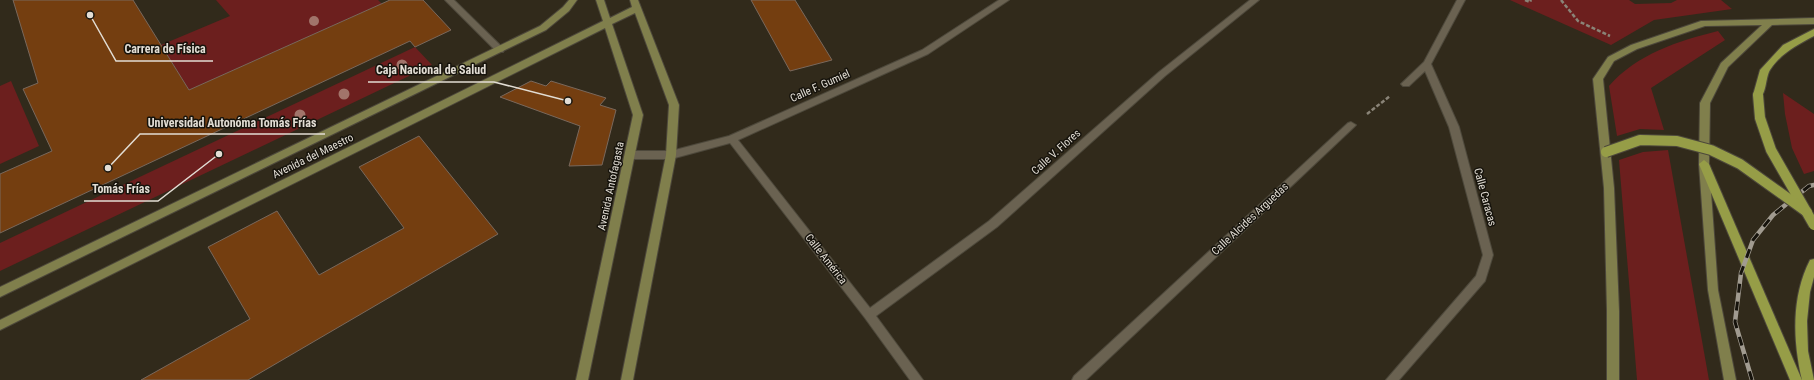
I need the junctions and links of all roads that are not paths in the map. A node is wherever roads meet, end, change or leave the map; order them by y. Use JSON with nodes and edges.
{"nodes":[{"id":1,"x":449,"y":0,"type":"edge"},
{"id":2,"x":573,"y":0,"type":"edge"},
{"id":3,"x":600,"y":0,"type":"edge"},
{"id":4,"x":1005,"y":0,"type":"edge"},
{"id":5,"x":1255,"y":0,"type":"edge"},
{"id":6,"x":1461,"y":0,"type":"edge"},
{"id":7,"x":635,"y":4,"type":"edge"},
{"id":8,"x":1814,"y":21,"type":"edge"},
{"id":9,"x":608,"y":22,"type":"junction"},
{"id":10,"x":1770,"y":22,"type":"junction"},
{"id":11,"x":1814,"y":32,"type":"edge"},
{"id":12,"x":500,"y":50,"type":"junction"},
{"id":13,"x":1427,"y":64,"type":"junction"},
{"id":14,"x":1406,"y":84,"type":"road end"},
{"id":15,"x":1351,"y":125,"type":"road end"},
{"id":16,"x":732,"y":139,"type":"junction"},
{"id":17,"x":1606,"y":152,"type":"junction"},
{"id":18,"x":630,"y":155,"type":"junction"},
{"id":19,"x":671,"y":155,"type":"junction"},
{"id":20,"x":1704,"y":164,"type":"junction"},
{"id":21,"x":1807,"y":212,"type":"junction"},
{"id":22,"x":1814,"y":225,"type":"edge"},
{"id":23,"x":1814,"y":263,"type":"edge"},
{"id":24,"x":0,"y":292,"type":"edge"},
{"id":25,"x":869,"y":315,"type":"junction"},
{"id":26,"x":0,"y":325,"type":"edge"},
{"id":27,"x":582,"y":380,"type":"edge"},
{"id":28,"x":627,"y":380,"type":"edge"},
{"id":29,"x":917,"y":380,"type":"edge"},
{"id":30,"x":1078,"y":380,"type":"edge"},
{"id":31,"x":1392,"y":380,"type":"edge"},
{"id":32,"x":1613,"y":380,"type":"edge"},
{"id":33,"x":1730,"y":380,"type":"edge"},
{"id":34,"x":1796,"y":380,"type":"edge"},
{"id":35,"x":1808,"y":380,"type":"edge"}],
"edges":[{"from":1,"to":12,"type":"street"},
{"from":2,"to":12,"type":"main road","name":"Avenida del Maestro"},
{"from":3,"to":9,"type":"main road","name":"Avenida Antofagasta"},
{"from":4,"to":16,"type":"street","name":"Calle F. Gumiel"},
{"from":5,"to":25,"type":"street","name":"Calle V. Flores"},
{"from":6,"to":13,"type":"street"},
{"from":7,"to":9,"type":"main road","name":"Avenida del Maestro"},
{"from":7,"to":19,"type":"main road"},
{"from":8,"to":10,"type":"main road"},
{"from":9,"to":18,"type":"main road","name":"Avenida Antofagasta"},
{"from":9,"to":26,"type":"main road","name":"Avenida del Maestro"},
{"from":10,"to":17,"type":"main road"},
{"from":10,"to":20,"type":"main road"},
{"from":11,"to":21,"type":"main road","bridge":true},
{"from":12,"to":24,"type":"main road","name":"Avenida del Maestro"},
{"from":13,"to":14,"type":"street"},
{"from":13,"to":31,"type":"street","name":"Calle Caracas"},
{"from":15,"to":30,"type":"street","name":"Calle Alcides Arguedas"},
{"from":16,"to":19,"type":"street","name":"Calle F. Gumiel"},
{"from":16,"to":25,"type":"street","name":"Calle América"},
{"from":17,"to":21,"type":"main road","bridge":true},
{"from":17,"to":32,"type":"main road"},
{"from":18,"to":19,"type":"street","name":"Calle F. Gumiel"},
{"from":18,"to":27,"type":"main road","name":"Avenida Antofagasta"},
{"from":19,"to":28,"type":"main road"},
{"from":20,"to":33,"type":"main road"},
{"from":20,"to":34,"type":"main road"},
{"from":21,"to":22,"type":"main road","bridge":true},
{"from":23,"to":35,"type":"main road"},
{"from":25,"to":29,"type":"street","name":"Calle América"}]}
